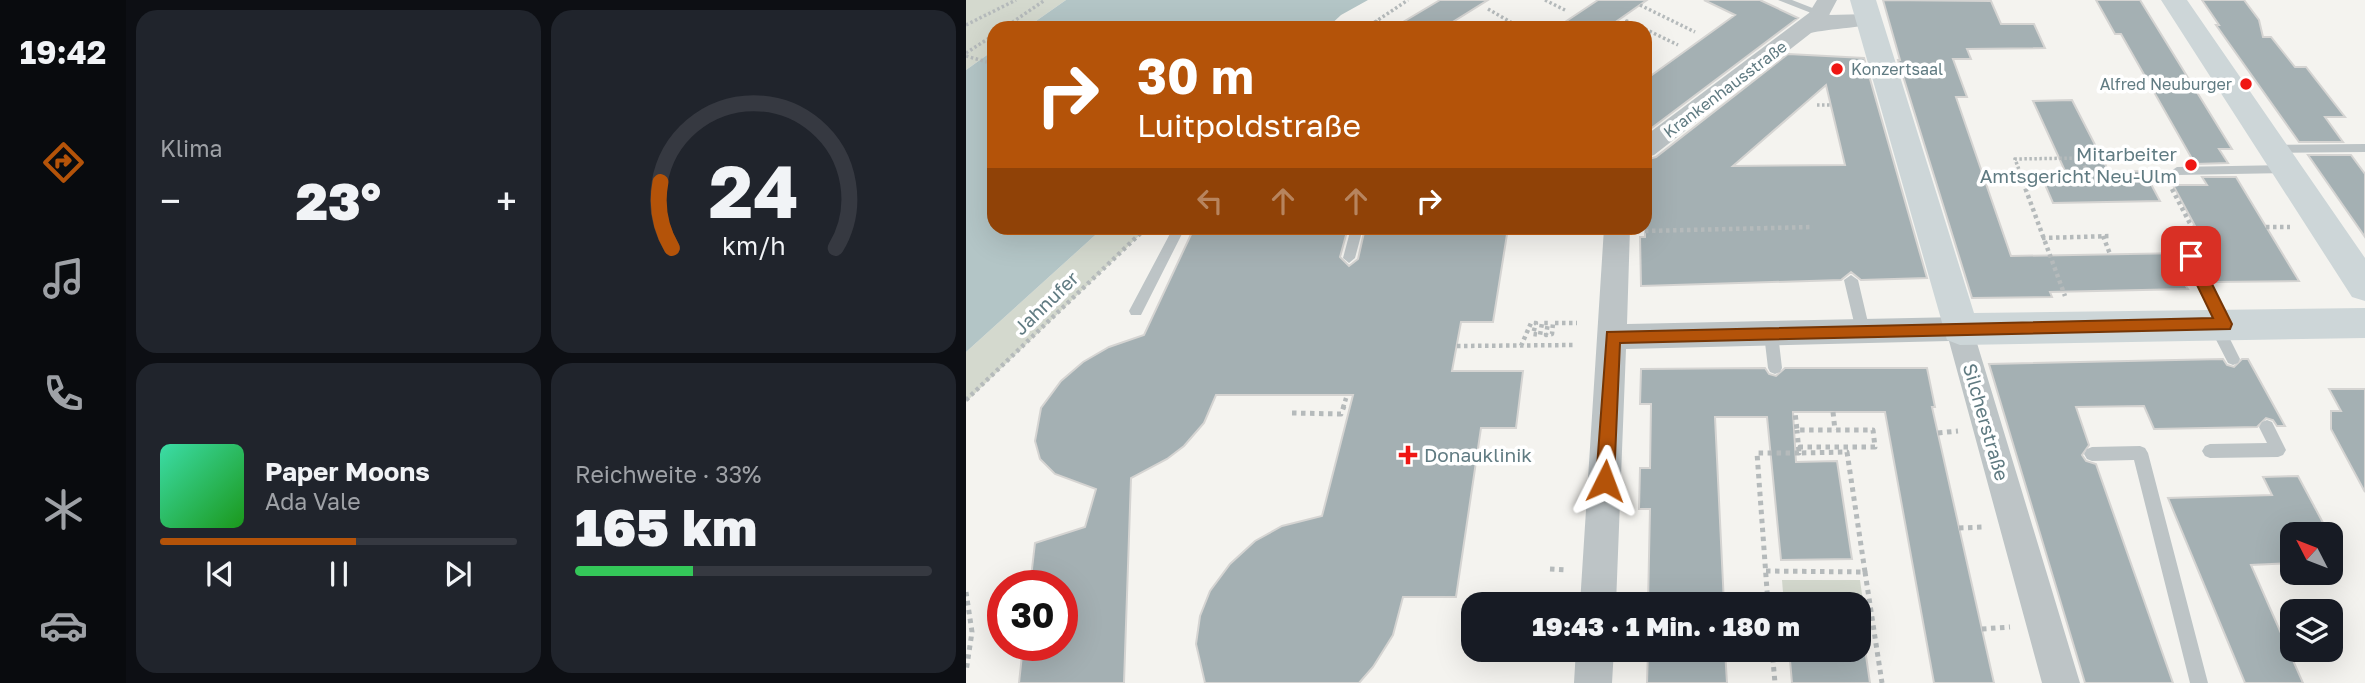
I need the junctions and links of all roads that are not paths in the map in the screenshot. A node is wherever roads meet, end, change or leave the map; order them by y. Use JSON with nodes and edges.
{"nodes":[{"id":1,"x":1783,"y":0,"type":"edge"},
{"id":2,"x":2174,"y":0,"type":"edge"},
{"id":3,"x":1826,"y":7,"type":"edge"},
{"id":4,"x":1866,"y":10,"type":"edge"},
{"id":5,"x":1652,"y":143,"type":"edge"},
{"id":6,"x":2365,"y":148,"type":"edge"},
{"id":7,"x":2280,"y":159,"type":"junction"},
{"id":8,"x":2177,"y":171,"type":"dead end"},
{"id":9,"x":1175,"y":235,"type":"edge"},
{"id":10,"x":1355,"y":235,"type":"edge"},
{"id":11,"x":1617,"y":235,"type":"edge"},
{"id":12,"x":2191,"y":256,"type":"dead end"},
{"id":13,"x":1349,"y":258,"type":"dead end"},
{"id":14,"x":1851,"y":280,"type":"dead end"},
{"id":15,"x":2365,"y":287,"type":"edge"},
{"id":16,"x":1136,"y":311,"type":"dead end"},
{"id":17,"x":2365,"y":323,"type":"edge"},
{"id":18,"x":1960,"y":329,"type":"junction"},
{"id":19,"x":1863,"y":331,"type":"junction"},
{"id":20,"x":1771,"y":334,"type":"junction"},
{"id":21,"x":2224,"y":336,"type":"junction"},
{"id":22,"x":1613,"y":337,"type":"junction"},
{"id":23,"x":1775,"y":368,"type":"dead end"},
{"id":24,"x":2267,"y":427,"type":"dead end"},
{"id":25,"x":2210,"y":451,"type":"dead end"},
{"id":26,"x":2092,"y":454,"type":"dead end"},
{"id":27,"x":1599,"y":592,"type":"edge"},
{"id":28,"x":1594,"y":662,"type":"edge"},
{"id":29,"x":1593,"y":683,"type":"edge"},
{"id":30,"x":2062,"y":683,"type":"edge"},
{"id":31,"x":2199,"y":683,"type":"edge"}],
"edges":[{"from":1,"to":3,"type":"lane"},
{"from":2,"to":7,"type":"street"},
{"from":3,"to":4,"type":"street","name":"Krankenhausstraße"},
{"from":3,"to":5,"type":"street","name":"Krankenhausstraße"},
{"from":4,"to":18,"type":"street","name":"Silcherstraße"},
{"from":6,"to":7,"type":"lane"},
{"from":7,"to":8,"type":"lane"},
{"from":7,"to":15,"type":"street"},
{"from":9,"to":16,"type":"lane"},
{"from":10,"to":13,"type":"lane"},
{"from":11,"to":22,"type":"street"},
{"from":12,"to":21,"type":"lane"},
{"from":14,"to":19,"type":"lane"},
{"from":17,"to":21,"type":"street"},
{"from":18,"to":19,"type":"street"},
{"from":18,"to":21,"type":"street"},
{"from":18,"to":30,"type":"street","name":"Silcherstraße"},
{"from":19,"to":20,"type":"street"},
{"from":20,"to":22,"type":"street"},
{"from":20,"to":23,"type":"lane"},
{"from":22,"to":27,"type":"street"},
{"from":24,"to":25,"type":"lane"},
{"from":26,"to":31,"type":"lane"},
{"from":28,"to":29,"type":"street"}]}
